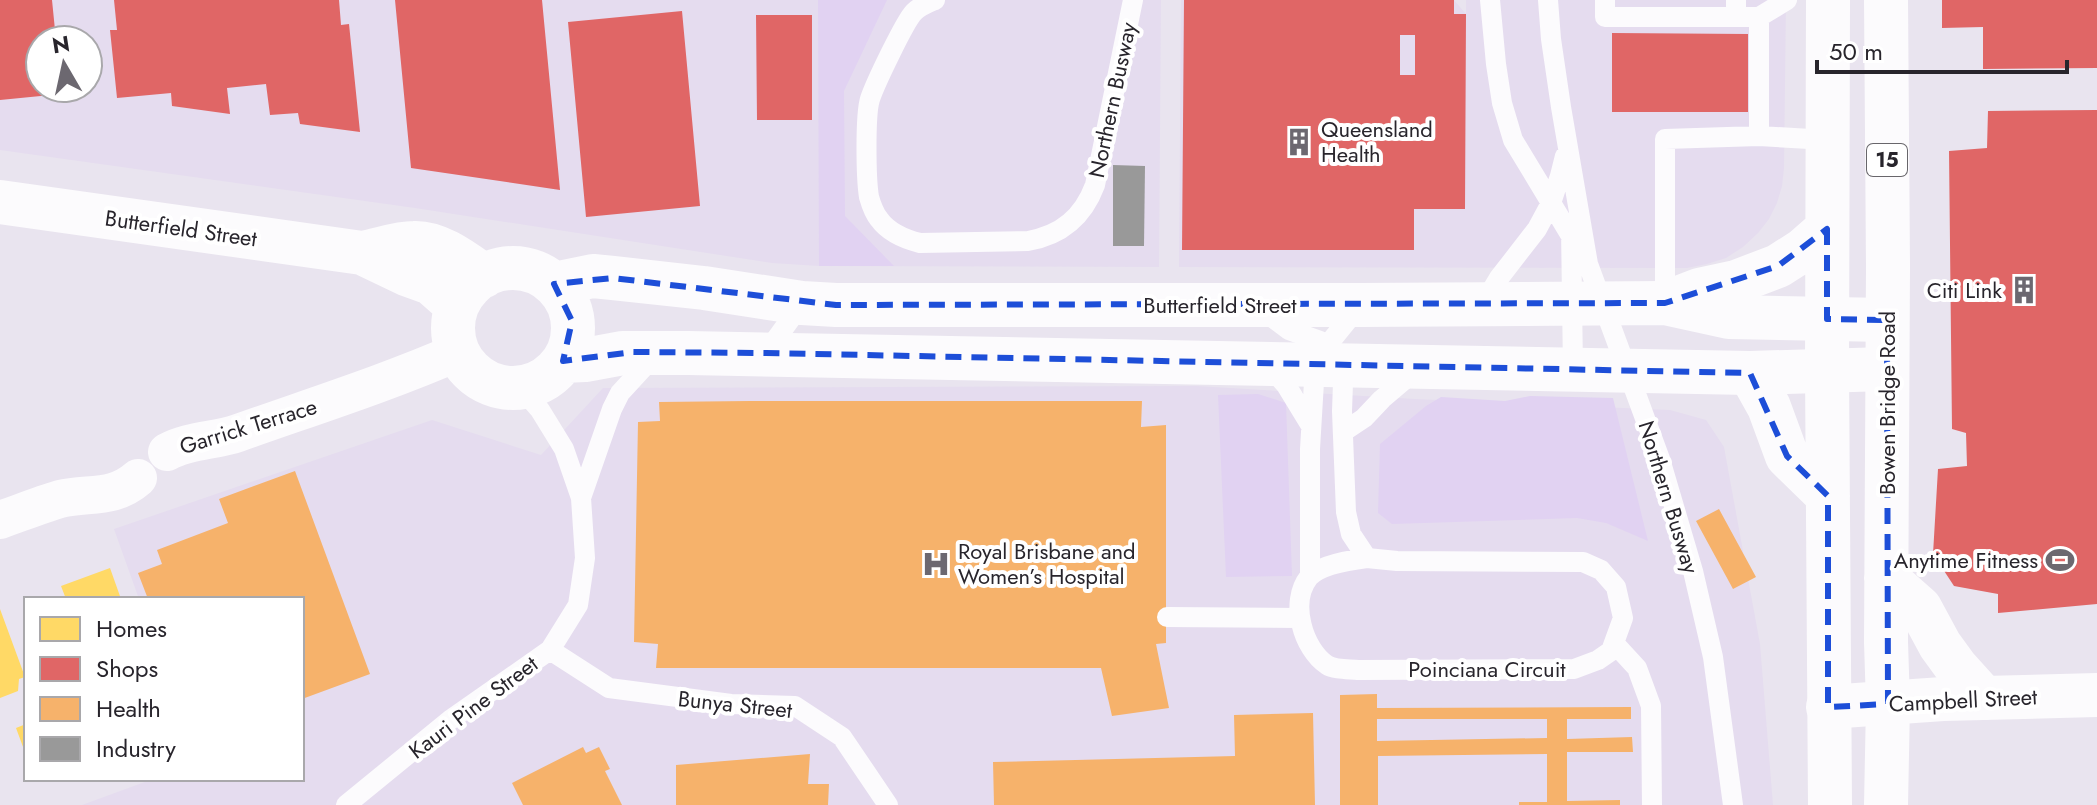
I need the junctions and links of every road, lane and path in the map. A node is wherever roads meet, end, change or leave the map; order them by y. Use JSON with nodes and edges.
{"nodes":[{"id":1,"x":935,"y":0,"type":"edge"},
{"id":2,"x":1133,"y":0,"type":"edge"},
{"id":3,"x":1490,"y":0,"type":"edge"},
{"id":4,"x":1548,"y":0,"type":"edge"},
{"id":5,"x":1562,"y":0,"type":"edge"},
{"id":6,"x":1787,"y":0,"type":"edge"},
{"id":7,"x":1828,"y":0,"type":"edge"},
{"id":8,"x":1886,"y":0,"type":"edge"},
{"id":9,"x":1605,"y":8,"type":"edge"},
{"id":10,"x":1736,"y":8,"type":"edge"},
{"id":11,"x":1759,"y":17,"type":"junction"},
{"id":12,"x":1759,"y":136,"type":"junction"},
{"id":13,"x":1827,"y":140,"type":"junction"},
{"id":14,"x":1567,"y":149,"type":"junction"},
{"id":15,"x":0,"y":202,"type":"edge"},
{"id":16,"x":1827,"y":229,"type":"junction"},
{"id":17,"x":1588,"y":264,"type":"junction"},
{"id":18,"x":554,"y":284,"type":"junction"},
{"id":19,"x":470,"y":291,"type":"junction"},
{"id":20,"x":802,"y":303,"type":"junction"},
{"id":21,"x":1484,"y":303,"type":"junction"},
{"id":22,"x":1665,"y":303,"type":"junction"},
{"id":23,"x":1255,"y":305,"type":"junction"},
{"id":24,"x":1360,"y":305,"type":"junction"},
{"id":25,"x":1573,"y":305,"type":"junction"},
{"id":26,"x":1827,"y":319,"type":"junction"},
{"id":27,"x":1887,"y":320,"type":"junction"},
{"id":28,"x":458,"y":352,"type":"junction"},
{"id":29,"x":656,"y":353,"type":"junction"},
{"id":30,"x":766,"y":353,"type":"junction"},
{"id":31,"x":1327,"y":359,"type":"junction"},
{"id":32,"x":563,"y":361,"type":"junction"},
{"id":33,"x":1267,"y":363,"type":"junction"},
{"id":34,"x":1415,"y":366,"type":"junction"},
{"id":35,"x":1573,"y":369,"type":"junction"},
{"id":36,"x":1886,"y":369,"type":"junction"},
{"id":37,"x":1827,"y":371,"type":"junction"},
{"id":38,"x":1750,"y":373,"type":"junction"},
{"id":39,"x":520,"y":387,"type":"junction"},
{"id":40,"x":1311,"y":426,"type":"junction"},
{"id":41,"x":1343,"y":432,"type":"junction"},
{"id":42,"x":167,"y":452,"type":"joint"},
{"id":43,"x":138,"y":478,"type":"joint"},
{"id":44,"x":1828,"y":496,"type":"junction"},
{"id":45,"x":581,"y":498,"type":"junction"},
{"id":46,"x":0,"y":520,"type":"edge"},
{"id":47,"x":1367,"y":558,"type":"junction"},
{"id":48,"x":1310,"y":575,"type":"junction"},
{"id":49,"x":1886,"y":578,"type":"junction"},
{"id":50,"x":1167,"y":617,"type":"dead end"},
{"id":51,"x":1300,"y":618,"type":"junction"},
{"id":52,"x":1614,"y":643,"type":"junction"},
{"id":53,"x":550,"y":650,"type":"junction"},
{"id":54,"x":2097,"y":695,"type":"edge"},
{"id":55,"x":1984,"y":698,"type":"junction"},
{"id":56,"x":1888,"y":704,"type":"junction"},
{"id":57,"x":1828,"y":707,"type":"junction"},
{"id":58,"x":1724,"y":737,"type":"junction"},
{"id":59,"x":346,"y":805,"type":"edge"},
{"id":60,"x":888,"y":805,"type":"edge"},
{"id":61,"x":1652,"y":805,"type":"edge"},
{"id":62,"x":1718,"y":805,"type":"edge"},
{"id":63,"x":1733,"y":805,"type":"edge"},
{"id":64,"x":1830,"y":805,"type":"edge"},
{"id":65,"x":1886,"y":805,"type":"edge"}],
"edges":[{"from":1,"to":2,"type":"lane","name":"Northern Busway"},
{"from":3,"to":17,"type":"lane","name":"Northern Busway"},
{"from":4,"to":17,"type":"lane","name":"Northern Busway"},
{"from":5,"to":14,"type":"lane"},
{"from":6,"to":11,"type":"lane"},
{"from":7,"to":13,"type":"main road"},
{"from":8,"to":27,"type":"main road","name":"Bowen Bridge Road","number":"15"},
{"from":9,"to":10,"type":"lane"},
{"from":10,"to":11,"type":"lane"},
{"from":11,"to":12,"type":"lane"},
{"from":12,"to":13,"type":"lane"},
{"from":12,"to":22,"type":"lane"},
{"from":13,"to":16,"type":"main road"},
{"from":14,"to":21,"type":"lane"},
{"from":14,"to":25,"type":"lane"},
{"from":15,"to":19,"type":"main road","name":"Butterfield Street"},
{"from":16,"to":22,"type":"main road"},
{"from":16,"to":26,"type":"main road"},
{"from":17,"to":58,"type":"lane","name":"Northern Busway"},
{"from":18,"to":19,"type":"main road"},
{"from":18,"to":20,"type":"main road","name":"Butterfield Street"},
{"from":18,"to":32,"type":"main road"},
{"from":19,"to":28,"type":"main road"},
{"from":20,"to":23,"type":"main road","name":"Butterfield Street"},
{"from":20,"to":30,"type":"lane"},
{"from":21,"to":24,"type":"main road","name":"Butterfield Street"},
{"from":21,"to":25,"type":"main road","name":"Butterfield Street"},
{"from":22,"to":25,"type":"main road","name":"Butterfield Street"},
{"from":22,"to":26,"type":"main road","name":"Butterfield Street"},
{"from":23,"to":24,"type":"main road","name":"Butterfield Street"},
{"from":23,"to":31,"type":"lane"},
{"from":24,"to":31,"type":"lane"},
{"from":25,"to":35,"type":"lane"},
{"from":26,"to":27,"type":"main road","name":"Butterfield Street"},
{"from":26,"to":37,"type":"main road"},
{"from":27,"to":36,"type":"main road","name":"Bowen Bridge Road","number":"15"},
{"from":28,"to":39,"type":"main road"},
{"from":28,"to":42,"type":"street","name":"Garrick Terrace"},
{"from":29,"to":30,"type":"main road"},
{"from":29,"to":32,"type":"main road"},
{"from":29,"to":45,"type":"lane"},
{"from":30,"to":33,"type":"main road"},
{"from":31,"to":33,"type":"main road"},
{"from":31,"to":34,"type":"main road"},
{"from":31,"to":40,"type":"lane"},
{"from":31,"to":41,"type":"lane"},
{"from":32,"to":39,"type":"main road"},
{"from":33,"to":40,"type":"lane"},
{"from":34,"to":35,"type":"main road"},
{"from":34,"to":41,"type":"lane"},
{"from":35,"to":38,"type":"main road"},
{"from":36,"to":37,"type":"main road"},
{"from":36,"to":49,"type":"main road","name":"Bowen Bridge Road","number":"15"},
{"from":37,"to":38,"type":"main road"},
{"from":37,"to":44,"type":"main road"},
{"from":38,"to":44,"type":"main road"},
{"from":39,"to":45,"type":"lane"},
{"from":40,"to":48,"type":"lane"},
{"from":41,"to":47,"type":"lane"},
{"from":42,"to":43,"type":"lane","name":"Garrick Terrace"},
{"from":43,"to":46,"type":"street","name":"Garrick Terrace"},
{"from":44,"to":57,"type":"main road"},
{"from":45,"to":53,"type":"lane","name":"Kauri Pine Street"},
{"from":47,"to":48,"type":"lane"},
{"from":47,"to":52,"type":"lane"},
{"from":48,"to":51,"type":"lane"},
{"from":49,"to":55,"type":"main road"},
{"from":49,"to":56,"type":"main road","name":"Bowen Bridge Road","number":"15"},
{"from":50,"to":51,"type":"lane"},
{"from":51,"to":52,"type":"lane","name":"Poinciana Circuit"},
{"from":52,"to":61,"type":"lane"},
{"from":53,"to":59,"type":"lane","name":"Kauri Pine Street"},
{"from":53,"to":60,"type":"lane","name":"Bunya Street"},
{"from":54,"to":55,"type":"main road","name":"Campbell Street"},
{"from":55,"to":56,"type":"main road","name":"Campbell Street"},
{"from":56,"to":57,"type":"main road","name":"Campbell Street"},
{"from":56,"to":65,"type":"main road","name":"Bowen Bridge Road","number":"15"},
{"from":57,"to":64,"type":"main road"},
{"from":58,"to":62,"type":"lane","name":"Northern Busway"},
{"from":58,"to":63,"type":"lane","name":"Northern Busway"}]}
